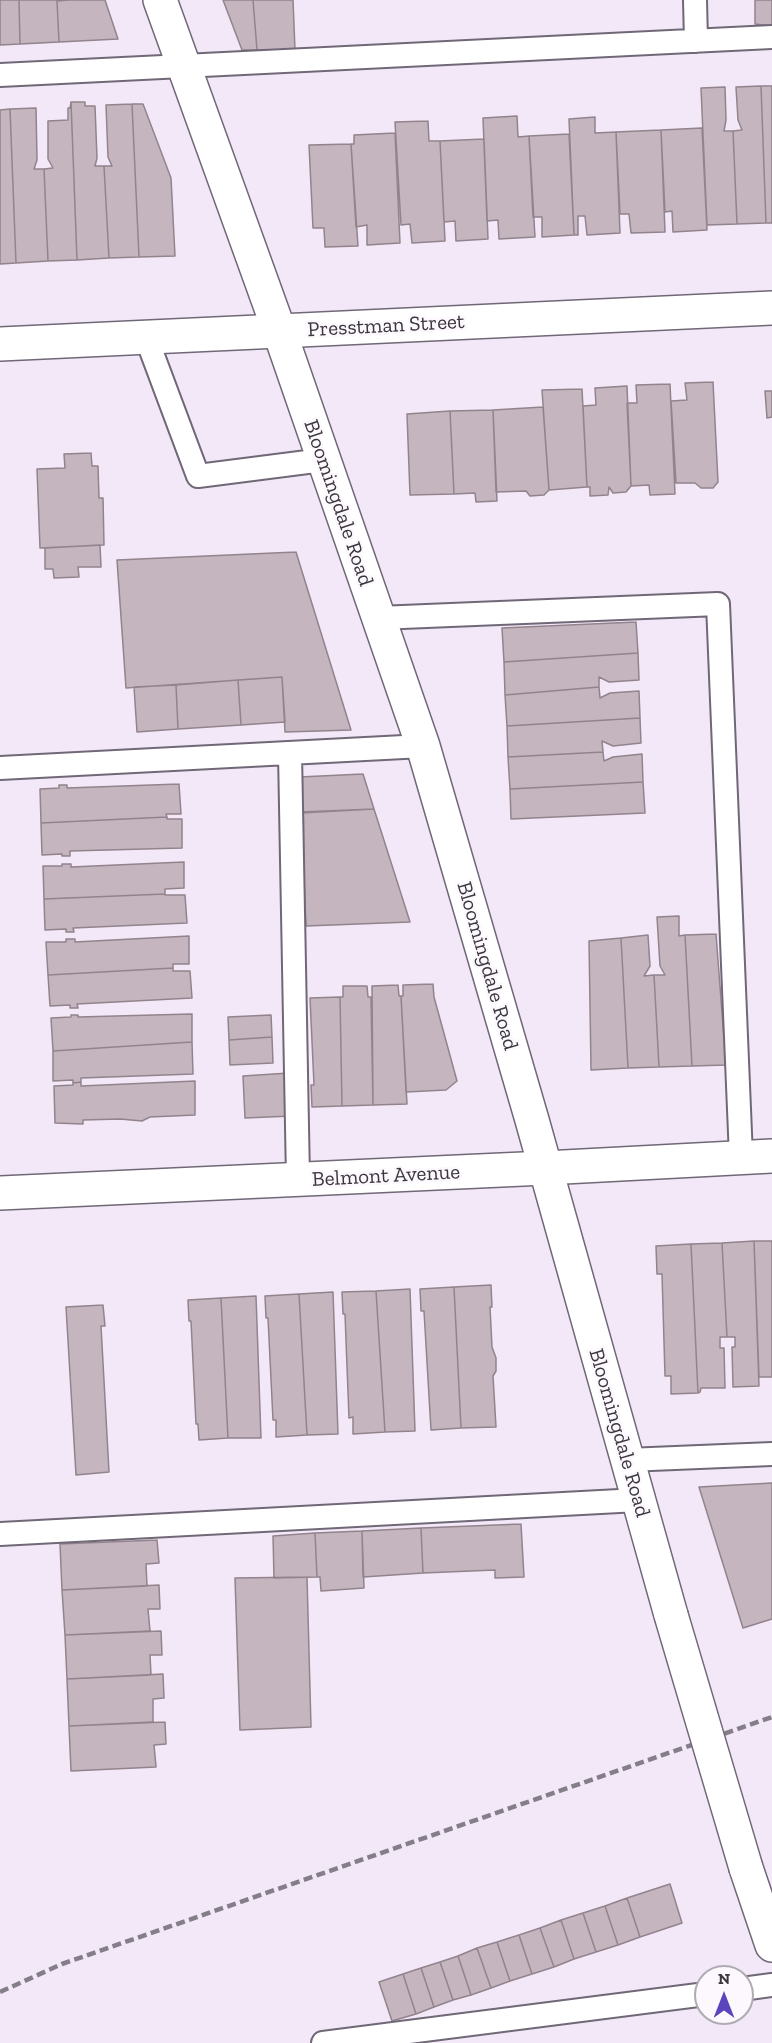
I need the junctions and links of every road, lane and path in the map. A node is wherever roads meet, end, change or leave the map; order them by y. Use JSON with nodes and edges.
{"nodes":[{"id":1,"x":160,"y":0,"type":"edge"},
{"id":2,"x":695,"y":0,"type":"edge"},
{"id":3,"x":772,"y":37,"type":"edge"},
{"id":4,"x":696,"y":41,"type":"junction"},
{"id":5,"x":183,"y":66,"type":"junction"},
{"id":6,"x":0,"y":75,"type":"edge"},
{"id":7,"x":772,"y":308,"type":"edge"},
{"id":8,"x":279,"y":330,"type":"junction"},
{"id":9,"x":146,"y":337,"type":"junction"},
{"id":10,"x":0,"y":344,"type":"edge"},
{"id":11,"x":323,"y":460,"type":"junction"},
{"id":12,"x":378,"y":618,"type":"junction"},
{"id":13,"x":423,"y":746,"type":"junction"},
{"id":14,"x":290,"y":753,"type":"junction"},
{"id":15,"x":0,"y":768,"type":"edge"},
{"id":16,"x":757,"y":1157,"type":"edge"},
{"id":17,"x":544,"y":1168,"type":"junction"},
{"id":18,"x":298,"y":1179,"type":"junction"},
{"id":19,"x":0,"y":1193,"type":"edge"},
{"id":20,"x":772,"y":1454,"type":"edge"},
{"id":21,"x":627,"y":1460,"type":"junction"},
{"id":22,"x":638,"y":1500,"type":"junction"},
{"id":23,"x":0,"y":1534,"type":"edge"},
{"id":24,"x":772,"y":1945,"type":"edge"},
{"id":25,"x":772,"y":1985,"type":"edge"},
{"id":26,"x":754,"y":1987,"type":"edge"},
{"id":27,"x":694,"y":1996,"type":"edge"},
{"id":28,"x":323,"y":2043,"type":"edge"}],
"edges":[{"from":1,"to":5,"type":"main road","name":"Bloomingdale Road"},
{"from":2,"to":4,"type":"lane"},
{"from":3,"to":4,"type":"lane"},
{"from":4,"to":5,"type":"lane"},
{"from":5,"to":6,"type":"lane"},
{"from":5,"to":8,"type":"main road","name":"Bloomingdale Road"},
{"from":7,"to":8,"type":"main road","name":"Presstman Street"},
{"from":8,"to":9,"type":"main road","name":"Presstman Street"},
{"from":8,"to":11,"type":"main road","name":"Bloomingdale Road"},
{"from":9,"to":10,"type":"main road","name":"Presstman Street"},
{"from":9,"to":11,"type":"lane"},
{"from":11,"to":12,"type":"main road","name":"Bloomingdale Road"},
{"from":12,"to":13,"type":"main road","name":"Bloomingdale Road"},
{"from":12,"to":16,"type":"lane"},
{"from":13,"to":14,"type":"lane"},
{"from":13,"to":17,"type":"main road","name":"Bloomingdale Road"},
{"from":14,"to":15,"type":"lane"},
{"from":14,"to":18,"type":"lane"},
{"from":16,"to":17,"type":"main road","name":"Belmont Avenue"},
{"from":17,"to":18,"type":"main road","name":"Belmont Avenue"},
{"from":17,"to":21,"type":"main road","name":"Bloomingdale Road"},
{"from":18,"to":19,"type":"main road","name":"Belmont Avenue"},
{"from":20,"to":21,"type":"lane"},
{"from":21,"to":22,"type":"main road","name":"Bloomingdale Road"},
{"from":22,"to":23,"type":"lane"},
{"from":22,"to":24,"type":"main road","name":"Bloomingdale Road","bridge":true},
{"from":25,"to":26,"type":"lane"},
{"from":27,"to":28,"type":"lane"}]}
